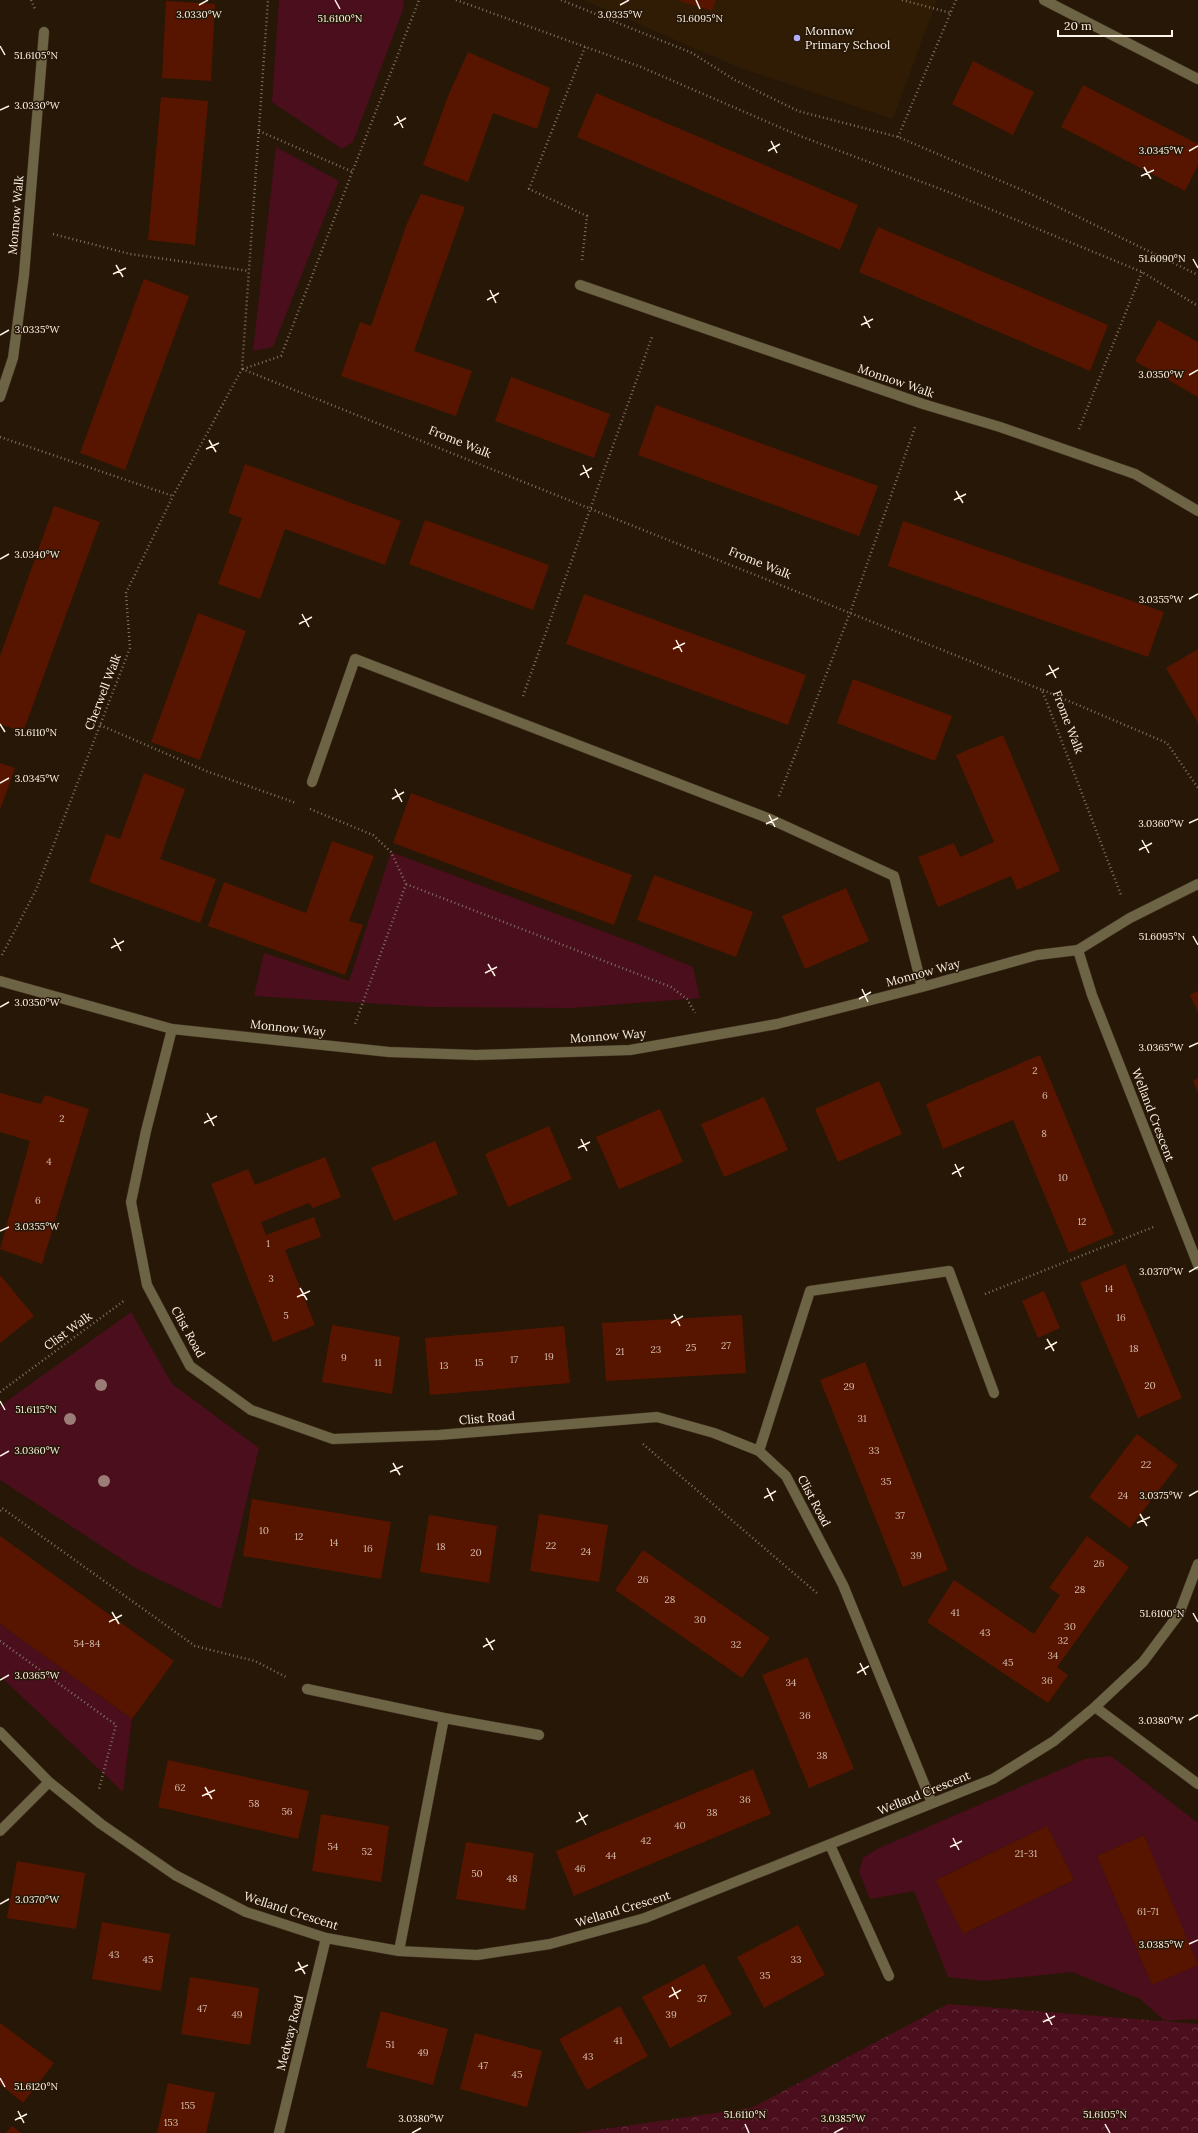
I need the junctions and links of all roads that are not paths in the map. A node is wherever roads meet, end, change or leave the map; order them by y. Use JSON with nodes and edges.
{"nodes":[{"id":1,"x":1044,"y":0,"type":"edge"},
{"id":2,"x":44,"y":32,"type":"dead end"},
{"id":3,"x":1198,"y":79,"type":"edge"},
{"id":4,"x":580,"y":285,"type":"road end"},
{"id":5,"x":0,"y":397,"type":"edge"},
{"id":6,"x":1198,"y":511,"type":"edge"},
{"id":7,"x":312,"y":782,"type":"dead end"},
{"id":8,"x":1198,"y":884,"type":"edge"},
{"id":9,"x":1078,"y":950,"type":"junction"},
{"id":10,"x":0,"y":981,"type":"edge"},
{"id":11,"x":922,"y":987,"type":"junction"},
{"id":12,"x":172,"y":1028,"type":"junction"},
{"id":13,"x":1198,"y":1265,"type":"edge"},
{"id":14,"x":994,"y":1393,"type":"dead end"},
{"id":15,"x":759,"y":1451,"type":"junction"},
{"id":16,"x":1198,"y":1564,"type":"edge"},
{"id":17,"x":307,"y":1689,"type":"road end"},
{"id":18,"x":1096,"y":1707,"type":"junction"},
{"id":19,"x":444,"y":1718,"type":"junction"},
{"id":20,"x":0,"y":1732,"type":"edge"},
{"id":21,"x":539,"y":1735,"type":"dead end"},
{"id":22,"x":49,"y":1782,"type":"junction"},
{"id":23,"x":1198,"y":1784,"type":"edge"},
{"id":24,"x":932,"y":1803,"type":"junction"},
{"id":25,"x":0,"y":1831,"type":"edge"},
{"id":26,"x":830,"y":1845,"type":"junction"},
{"id":27,"x":326,"y":1938,"type":"junction"},
{"id":28,"x":399,"y":1951,"type":"junction"},
{"id":29,"x":889,"y":1976,"type":"dead end"},
{"id":30,"x":279,"y":2133,"type":"edge"}],
"edges":[{"from":1,"to":3,"type":"street"},
{"from":2,"to":5,"type":"street","name":"Monnow Walk"},
{"from":4,"to":6,"type":"street","name":"Monnow Walk"},
{"from":7,"to":11,"type":"street"},
{"from":8,"to":9,"type":"street","name":"Monnow Way"},
{"from":9,"to":11,"type":"street","name":"Monnow Way"},
{"from":9,"to":13,"type":"street","name":"Welland Crescent"},
{"from":10,"to":12,"type":"street","name":"Monnow Way"},
{"from":11,"to":12,"type":"street","name":"Monnow Way"},
{"from":12,"to":15,"type":"street","name":"Clist Road"},
{"from":14,"to":15,"type":"street"},
{"from":15,"to":24,"type":"street","name":"Clist Road"},
{"from":16,"to":18,"type":"street","name":"Welland Crescent"},
{"from":17,"to":19,"type":"street"},
{"from":18,"to":23,"type":"street"},
{"from":18,"to":24,"type":"street","name":"Welland Crescent"},
{"from":19,"to":21,"type":"street"},
{"from":19,"to":28,"type":"street"},
{"from":20,"to":22,"type":"street","name":"Welland Crescent"},
{"from":22,"to":25,"type":"street"},
{"from":22,"to":27,"type":"street","name":"Welland Crescent"},
{"from":24,"to":26,"type":"street","name":"Welland Crescent"},
{"from":26,"to":28,"type":"street","name":"Welland Crescent"},
{"from":26,"to":29,"type":"street"},
{"from":27,"to":28,"type":"street","name":"Welland Crescent"},
{"from":27,"to":30,"type":"street","name":"Medway Road"}]}
